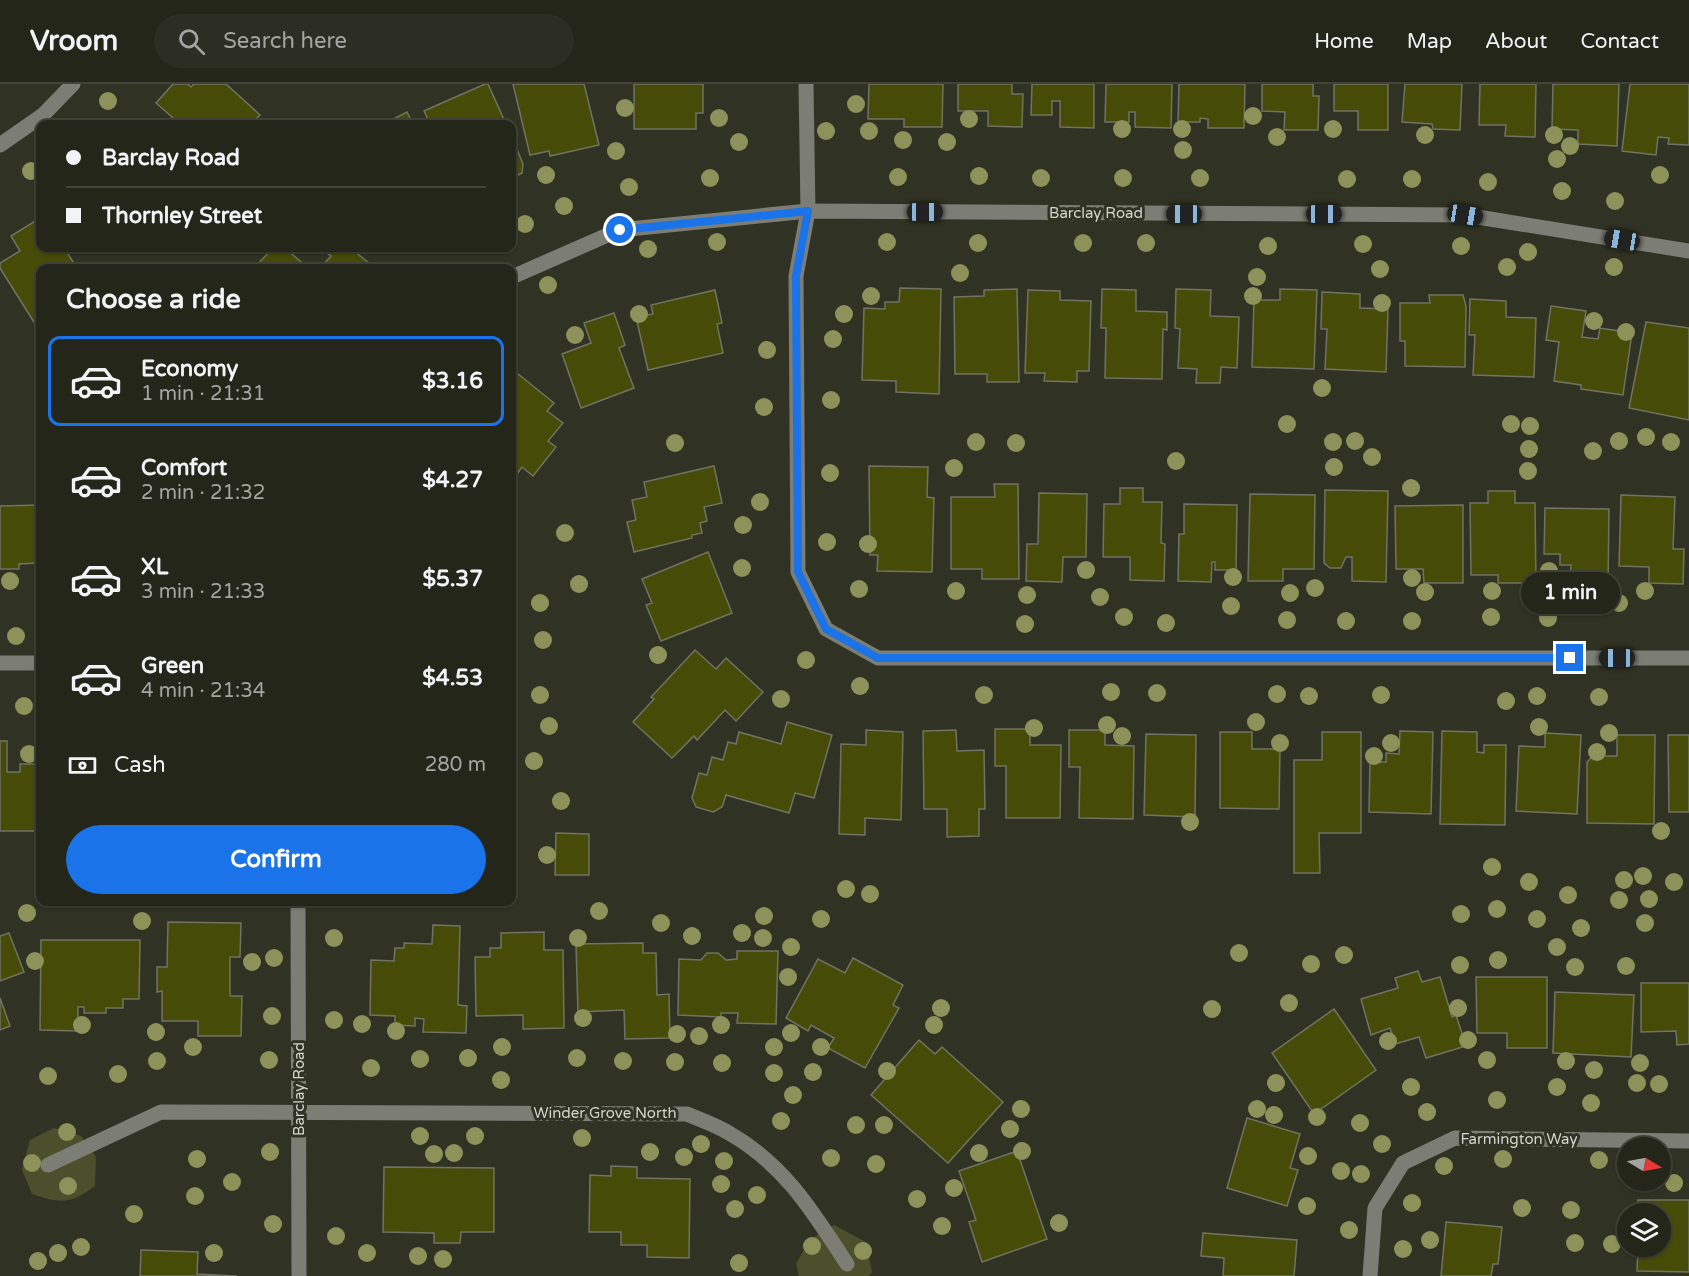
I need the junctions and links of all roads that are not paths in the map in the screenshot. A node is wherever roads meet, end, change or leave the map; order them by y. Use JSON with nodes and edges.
{"nodes":[{"id":1,"x":73,"y":84,"type":"edge"},
{"id":2,"x":806,"y":84,"type":"edge"},
{"id":3,"x":0,"y":145,"type":"edge"},
{"id":4,"x":808,"y":211,"type":"junction"},
{"id":5,"x":1689,"y":251,"type":"edge"},
{"id":6,"x":516,"y":275,"type":"edge"},
{"id":7,"x":1689,"y":658,"type":"edge"},
{"id":8,"x":0,"y":663,"type":"edge"},
{"id":9,"x":36,"y":663,"type":"edge"},
{"id":10,"x":298,"y":906,"type":"edge"},
{"id":11,"x":299,"y":1111,"type":"junction"},
{"id":12,"x":1689,"y":1141,"type":"edge"},
{"id":13,"x":48,"y":1165,"type":"dead end"},
{"id":14,"x":846,"y":1264,"type":"dead end"},
{"id":15,"x":299,"y":1276,"type":"edge"},
{"id":16,"x":1370,"y":1276,"type":"edge"}],
"edges":[{"from":1,"to":3,"type":"street"},
{"from":2,"to":4,"type":"street"},
{"from":4,"to":5,"type":"street","name":"Barclay Road"},
{"from":4,"to":6,"type":"street","name":"Barclay Road"},
{"from":4,"to":7,"type":"street"},
{"from":8,"to":9,"type":"street"},
{"from":10,"to":11,"type":"street","name":"Barclay Road"},
{"from":11,"to":13,"type":"street","name":"Winder Grove North"},
{"from":11,"to":14,"type":"street","name":"Winder Grove North"},
{"from":11,"to":15,"type":"street","name":"Barclay Road"},
{"from":12,"to":16,"type":"street","name":"Farmington Way"}]}
